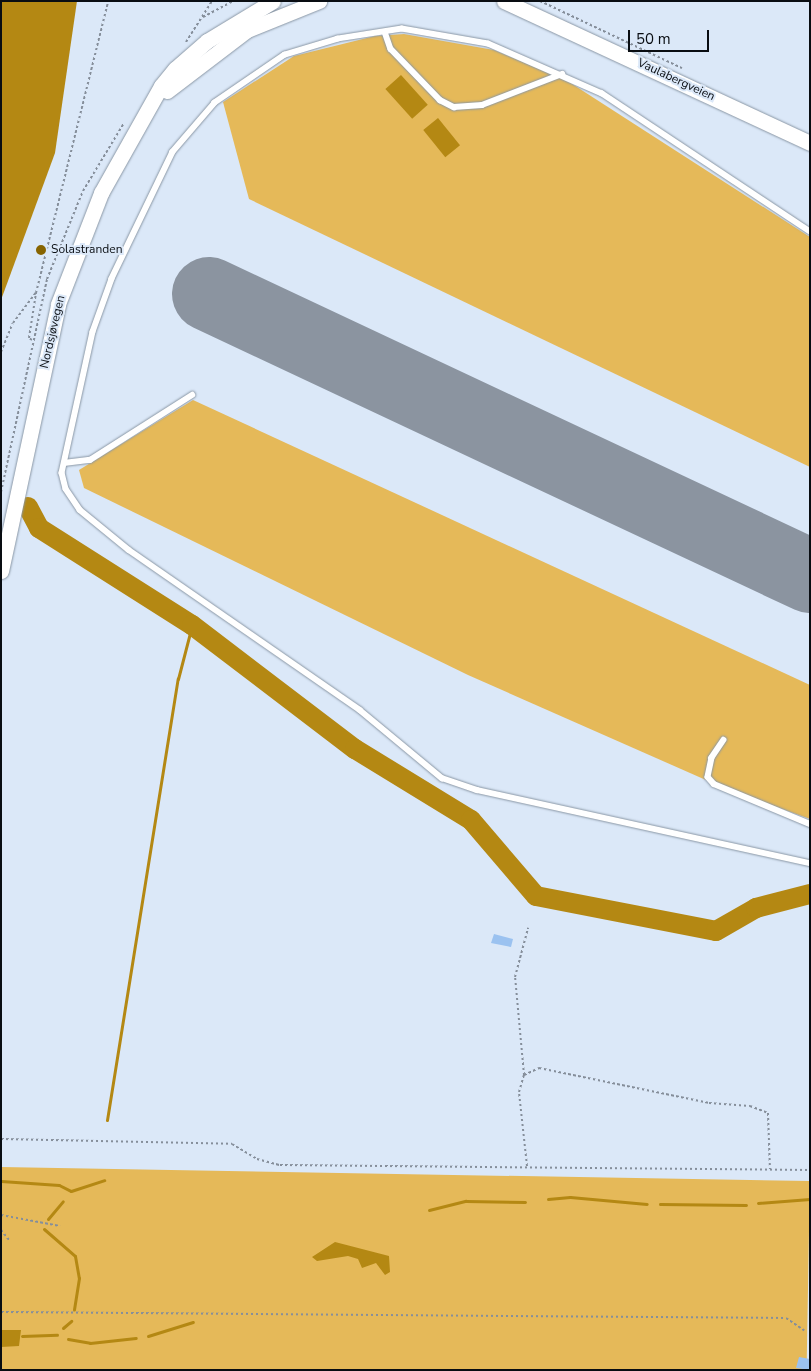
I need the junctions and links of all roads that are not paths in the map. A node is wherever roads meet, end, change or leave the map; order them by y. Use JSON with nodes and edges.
{"nodes":[{"id":1,"x":319,"y":1,"type":"edge"},
{"id":2,"x":491,"y":1,"type":"edge"},
{"id":3,"x":273,"y":4,"type":"edge"},
{"id":4,"x":509,"y":4,"type":"edge"},
{"id":5,"x":385,"y":32,"type":"junction"},
{"id":6,"x":562,"y":74,"type":"junction"},
{"id":7,"x":810,"y":143,"type":"edge"},
{"id":8,"x":810,"y":232,"type":"edge"},
{"id":9,"x":192,"y":395,"type":"dead end"},
{"id":10,"x":64,"y":462,"type":"junction"},
{"id":11,"x":1,"y":571,"type":"edge"},
{"id":12,"x":724,"y":740,"type":"dead end"},
{"id":13,"x":810,"y":824,"type":"edge"},
{"id":14,"x":810,"y":863,"type":"edge"}],
"edges":[{"from":1,"to":3,"type":"main road"},
{"from":2,"to":4,"type":"main road","name":"Vaulabergveien"},
{"from":3,"to":11,"type":"main road","name":"Nordsjøvegen"},
{"from":4,"to":7,"type":"main road","name":"Vaulabergveien"},
{"from":5,"to":6,"type":"lane"},
{"from":5,"to":6,"type":"lane"},
{"from":5,"to":10,"type":"lane"},
{"from":6,"to":8,"type":"lane"},
{"from":9,"to":10,"type":"lane"},
{"from":10,"to":14,"type":"lane"},
{"from":12,"to":13,"type":"lane"}]}
